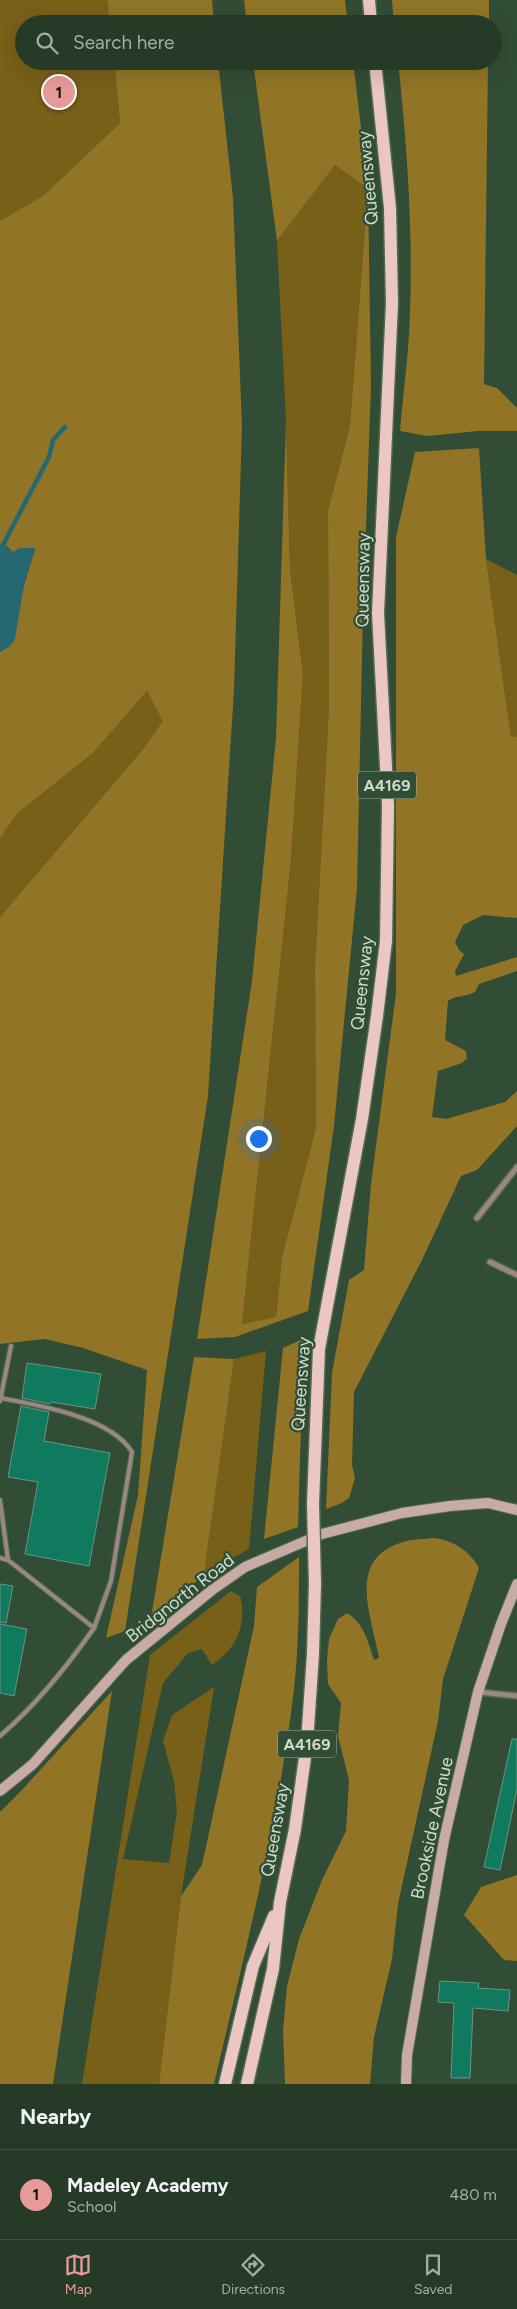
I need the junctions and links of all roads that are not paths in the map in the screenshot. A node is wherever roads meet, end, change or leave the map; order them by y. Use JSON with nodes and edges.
{"nodes":[{"id":1,"x":369,"y":0,"type":"edge"},
{"id":2,"x":370,"y":15,"type":"edge"},
{"id":3,"x":376,"y":70,"type":"edge"},
{"id":4,"x":517,"y":1167,"type":"edge"},
{"id":5,"x":476,"y":1218,"type":"dead end"},
{"id":6,"x":490,"y":1262,"type":"dead end"},
{"id":7,"x":517,"y":1275,"type":"edge"},
{"id":8,"x":11,"y":1346,"type":"dead end"},
{"id":9,"x":0,"y":1399,"type":"edge"},
{"id":10,"x":0,"y":1500,"type":"edge"},
{"id":11,"x":517,"y":1510,"type":"edge"},
{"id":12,"x":0,"y":1558,"type":"edge"},
{"id":13,"x":8,"y":1560,"type":"junction"},
{"id":14,"x":517,"y":1584,"type":"edge"},
{"id":15,"x":94,"y":1628,"type":"junction"},
{"id":16,"x":478,"y":1692,"type":"junction"},
{"id":17,"x":517,"y":1696,"type":"edge"},
{"id":18,"x":0,"y":1736,"type":"edge"},
{"id":19,"x":0,"y":1791,"type":"edge"},
{"id":20,"x":280,"y":1902,"type":"junction"},
{"id":21,"x":225,"y":2084,"type":"edge"},
{"id":22,"x":247,"y":2084,"type":"edge"},
{"id":23,"x":406,"y":2084,"type":"edge"}],
"edges":[{"from":1,"to":2,"type":"main road"},
{"from":3,"to":20,"type":"main road","name":"Queensway","number":"A4169","bridge":true},
{"from":4,"to":5,"type":"street"},
{"from":6,"to":7,"type":"street"},
{"from":8,"to":9,"type":"lane"},
{"from":9,"to":15,"type":"lane"},
{"from":10,"to":13,"type":"lane"},
{"from":11,"to":19,"type":"street","name":"Bridgnorth Road"},
{"from":12,"to":13,"type":"lane"},
{"from":13,"to":15,"type":"lane"},
{"from":14,"to":16,"type":"street","name":"Brookside Avenue"},
{"from":15,"to":18,"type":"lane"},
{"from":16,"to":17,"type":"street"},
{"from":16,"to":23,"type":"street","name":"Brookside Avenue"},
{"from":20,"to":21,"type":"main road","name":"Queensway","number":"A4169"},
{"from":20,"to":22,"type":"main road","name":"Queensway","number":"A4169"}]}
